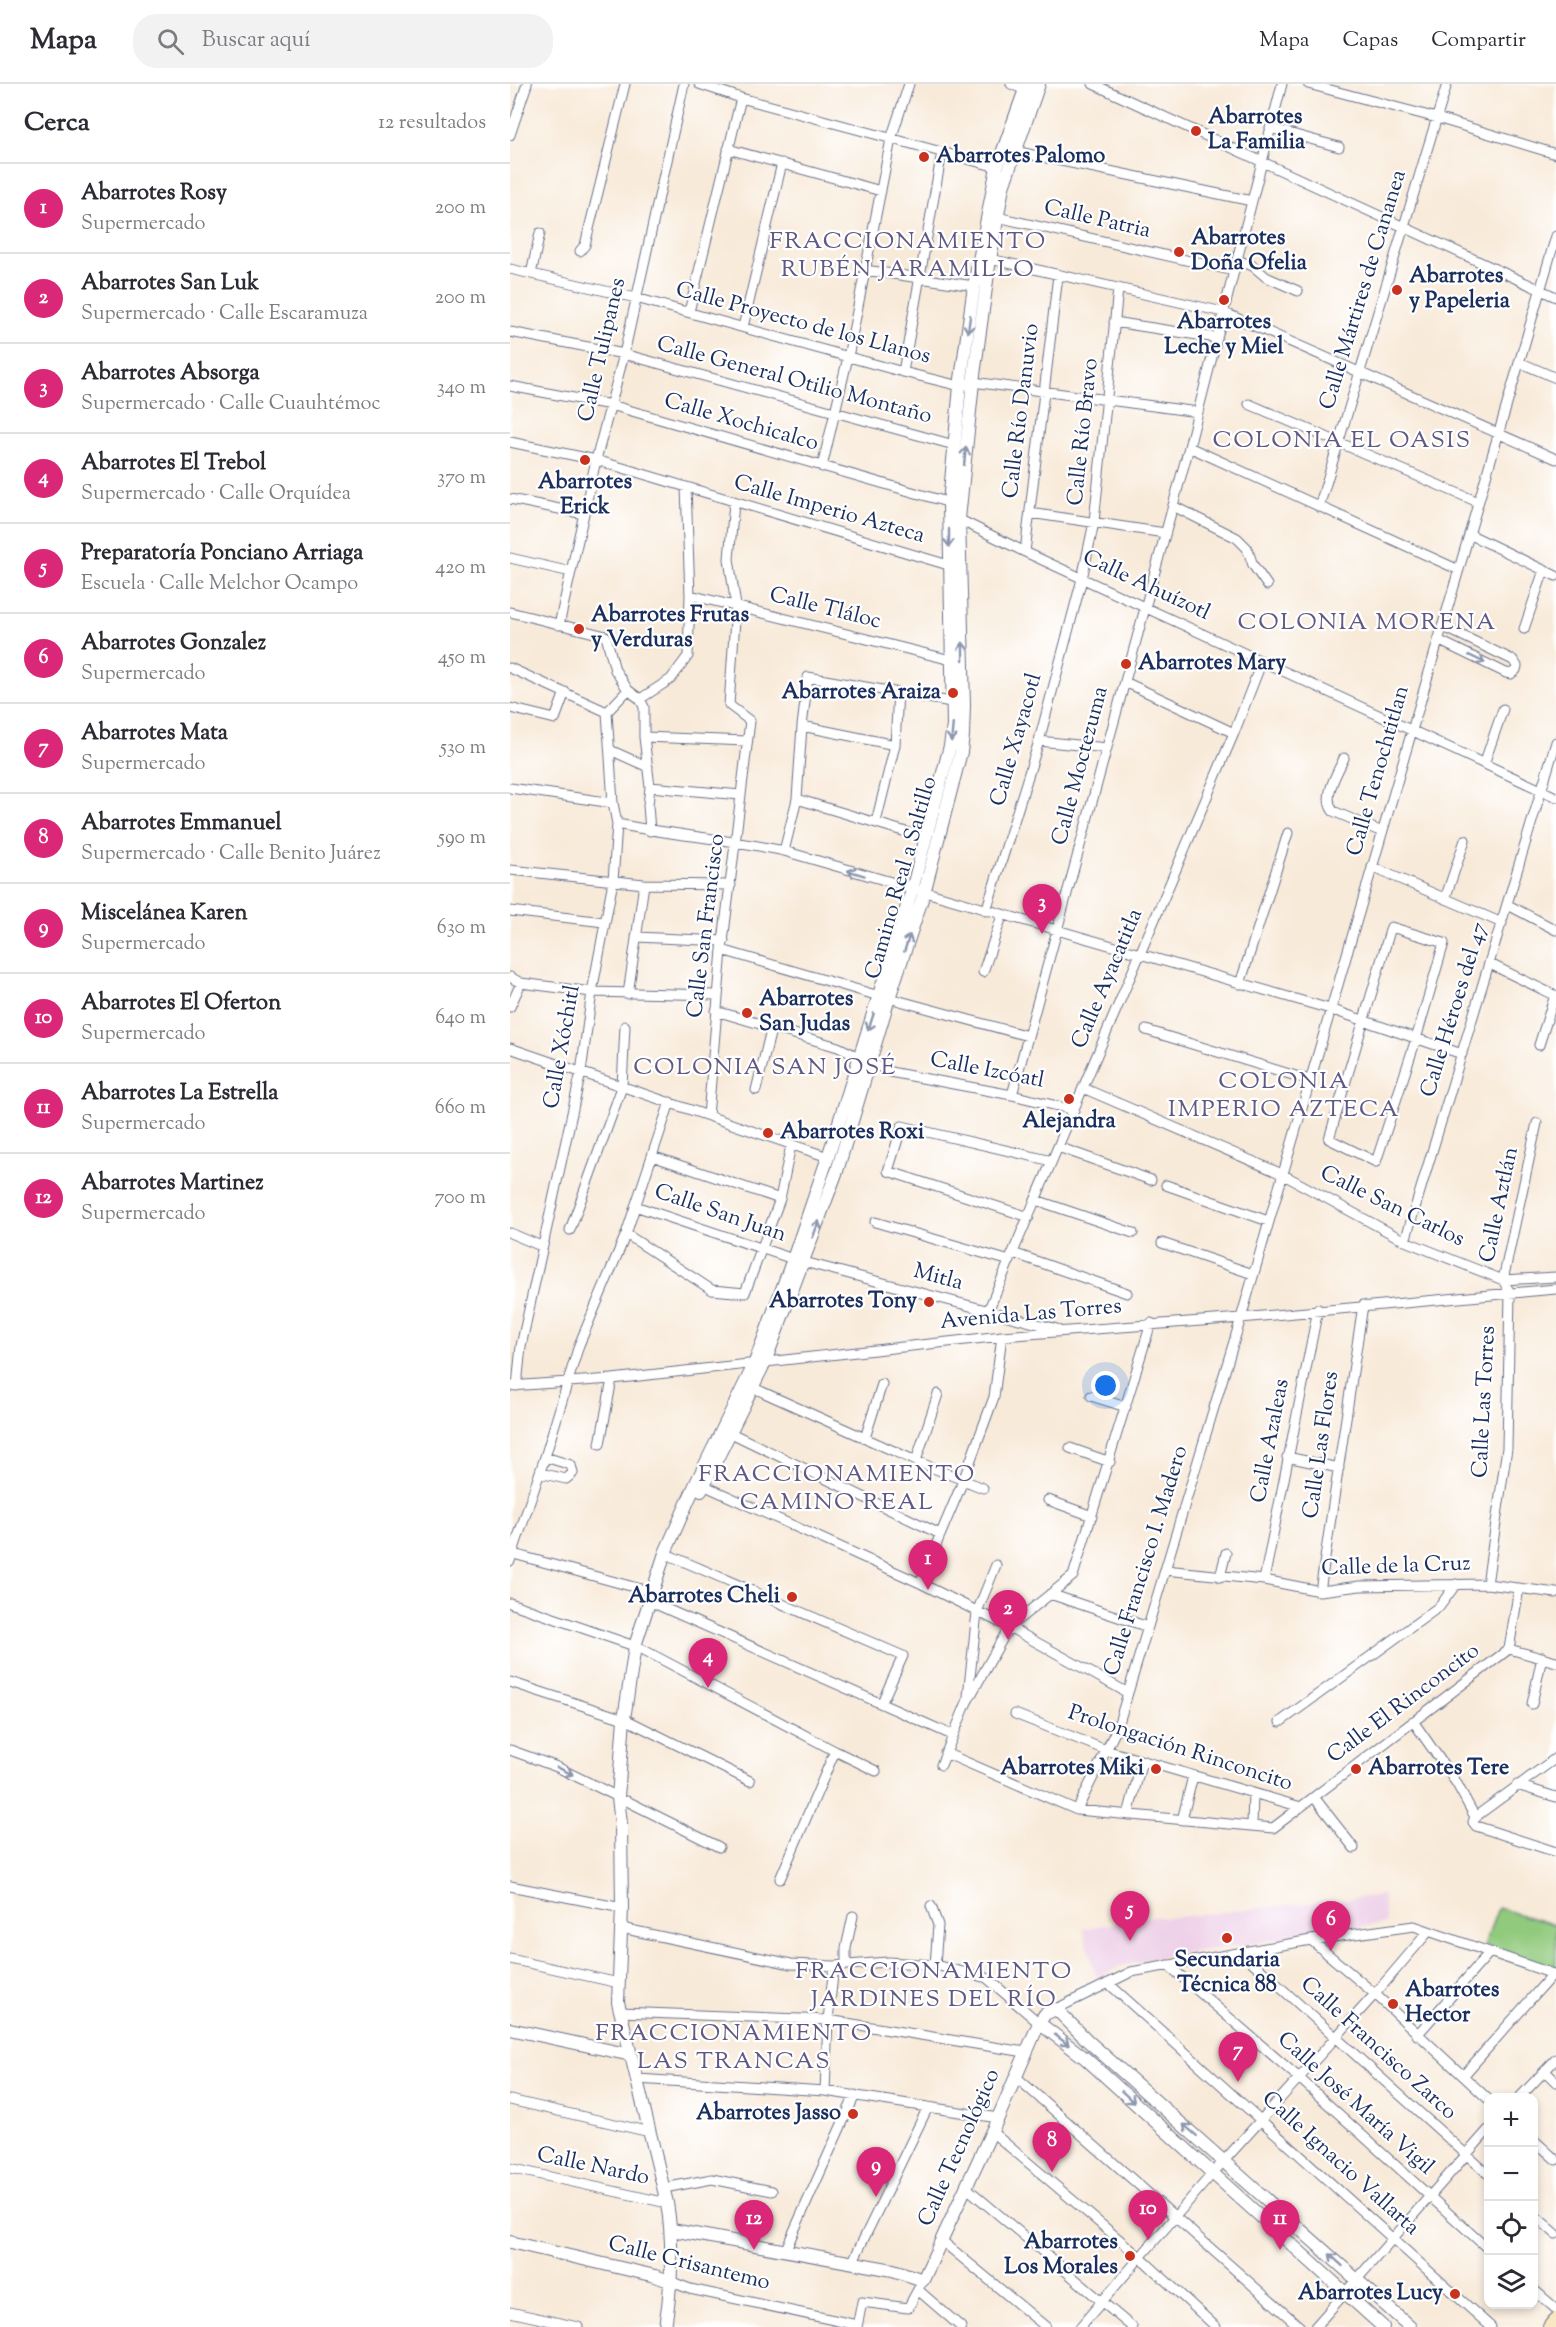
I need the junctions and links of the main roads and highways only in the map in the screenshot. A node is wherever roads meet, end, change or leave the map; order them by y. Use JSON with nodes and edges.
{"nodes":[{"id":1,"x":1556,"y":2320,"type":"edge"},
{"id":2,"x":1550,"y":2327,"type":"edge"}],
"edges":[{"from":1,"to":2,"type":"main road"}]}
